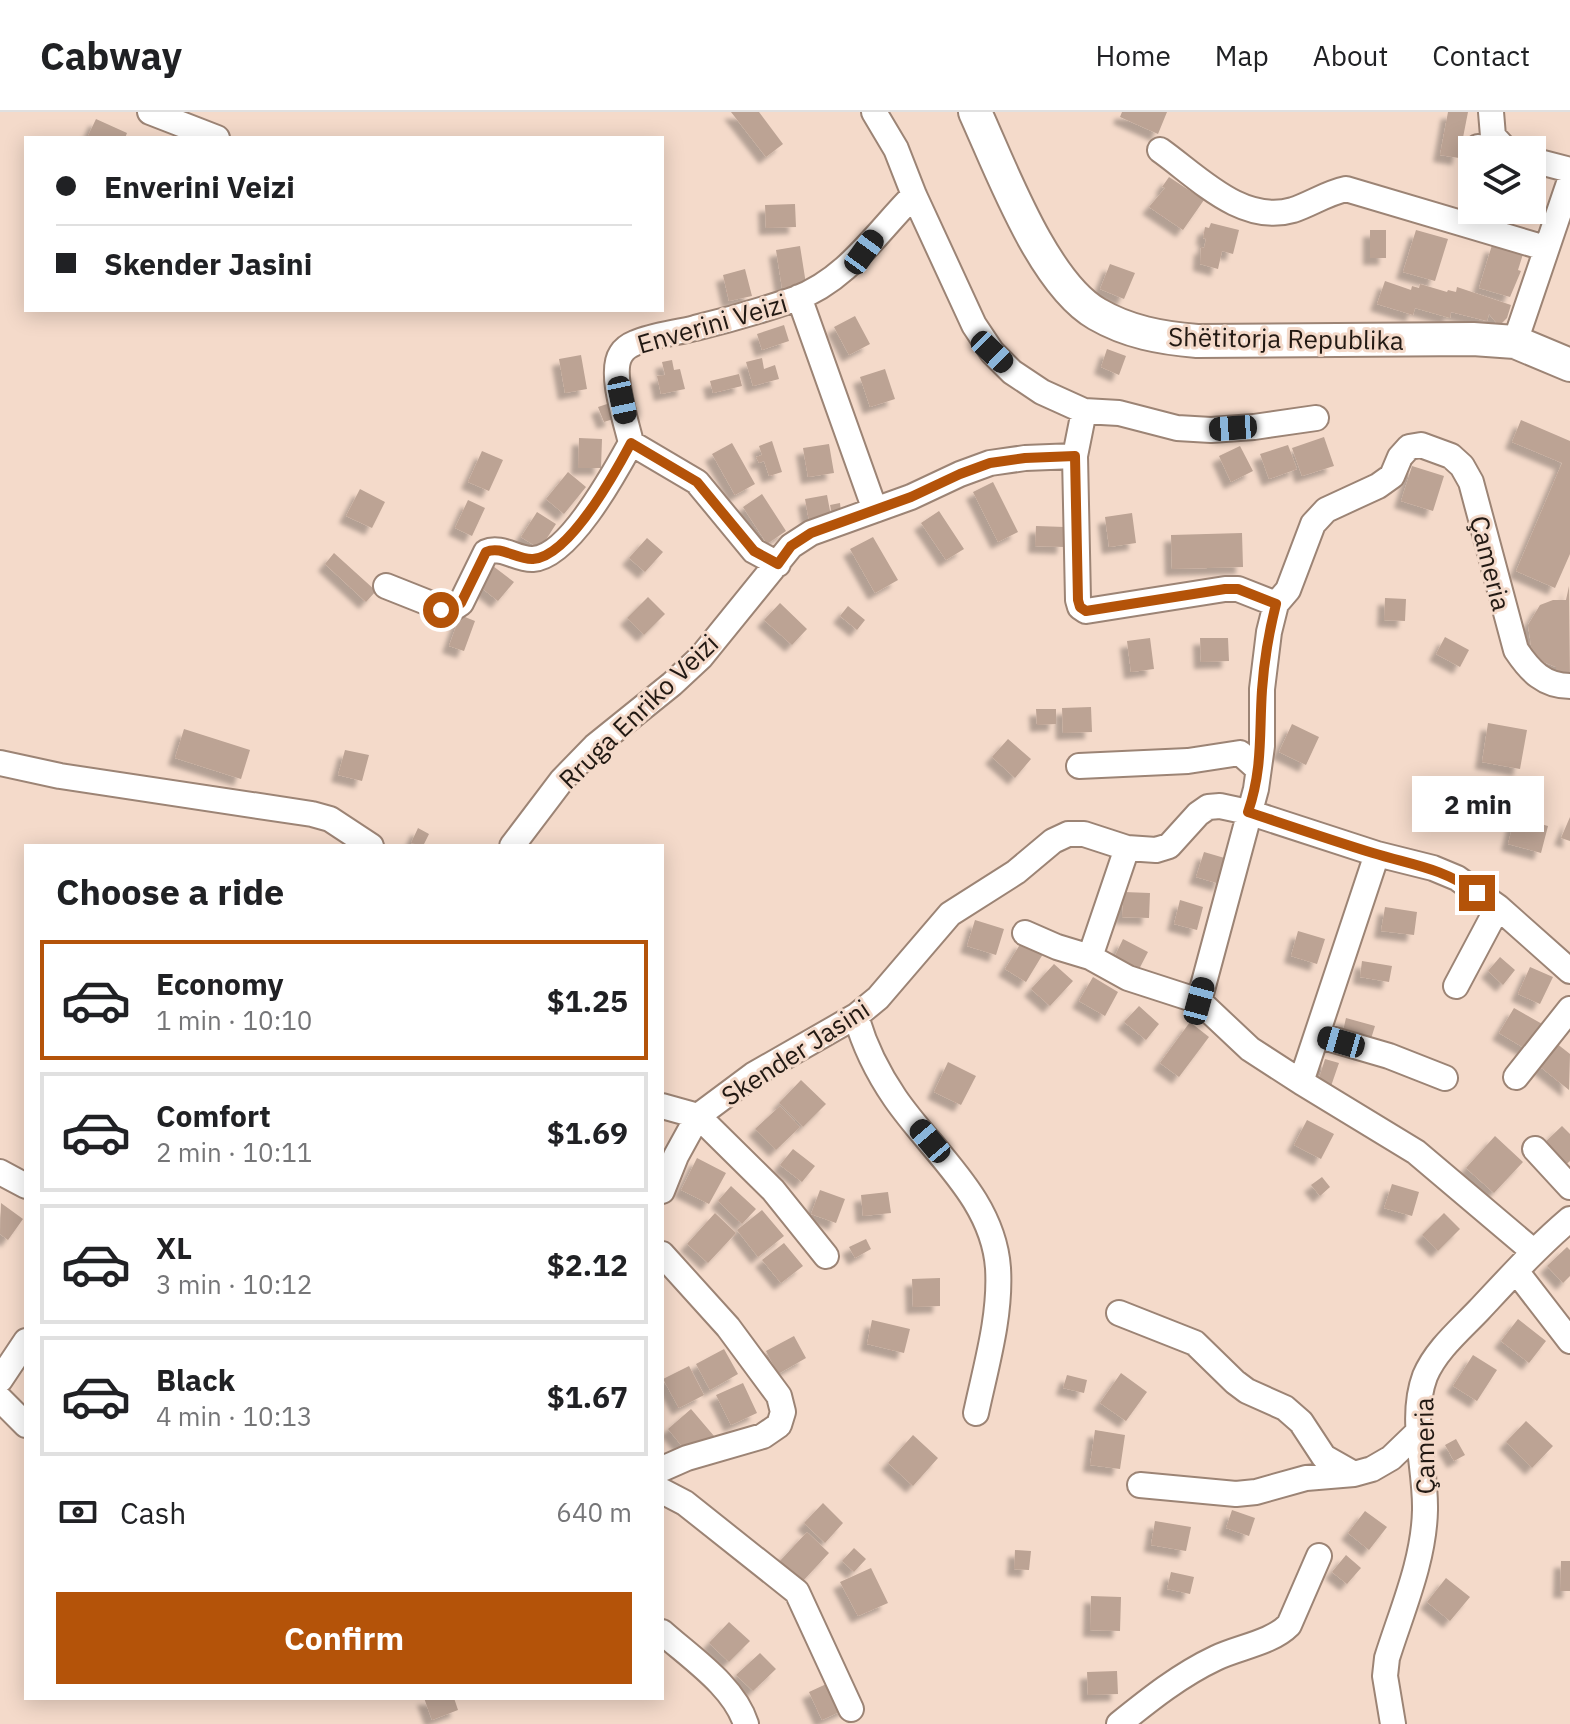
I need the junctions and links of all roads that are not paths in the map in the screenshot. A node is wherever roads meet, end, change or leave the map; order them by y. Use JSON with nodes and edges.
{"nodes":[{"id":1,"x":150,"y":112,"type":"edge"},
{"id":2,"x":874,"y":112,"type":"edge"},
{"id":3,"x":975,"y":112,"type":"edge"},
{"id":4,"x":1491,"y":112,"type":"edge"},
{"id":5,"x":212,"y":136,"type":"edge"},
{"id":6,"x":1493,"y":136,"type":"edge"},
{"id":7,"x":1160,"y":150,"type":"dead end"},
{"id":8,"x":1546,"y":164,"type":"edge"},
{"id":9,"x":1570,"y":170,"type":"edge"},
{"id":10,"x":1570,"y":180,"type":"edge"},
{"id":11,"x":914,"y":195,"type":"junction"},
{"id":12,"x":1458,"y":215,"type":"edge"},
{"id":13,"x":1487,"y":224,"type":"edge"},
{"id":14,"x":1545,"y":248,"type":"junction"},
{"id":15,"x":799,"y":297,"type":"junction"},
{"id":16,"x":1515,"y":342,"type":"junction"},
{"id":17,"x":1570,"y":365,"type":"edge"},
{"id":18,"x":1084,"y":411,"type":"junction"},
{"id":19,"x":1316,"y":418,"type":"dead end"},
{"id":20,"x":631,"y":443,"type":"junction"},
{"id":21,"x":1075,"y":456,"type":"junction"},
{"id":22,"x":875,"y":510,"type":"junction"},
{"id":23,"x":778,"y":564,"type":"junction"},
{"id":24,"x":386,"y":586,"type":"dead end"},
{"id":25,"x":1276,"y":604,"type":"junction"},
{"id":26,"x":1570,"y":686,"type":"edge"},
{"id":27,"x":1253,"y":756,"type":"junction"},
{"id":28,"x":0,"y":763,"type":"edge"},
{"id":29,"x":1079,"y":766,"type":"dead end"},
{"id":30,"x":1248,"y":812,"type":"junction"},
{"id":31,"x":368,"y":844,"type":"edge"},
{"id":32,"x":514,"y":844,"type":"edge"},
{"id":33,"x":1127,"y":848,"type":"junction"},
{"id":34,"x":1377,"y":854,"type":"junction"},
{"id":35,"x":1498,"y":907,"type":"junction"},
{"id":36,"x":1025,"y":933,"type":"dead end"},
{"id":37,"x":1090,"y":957,"type":"junction"},
{"id":38,"x":1570,"y":971,"type":"edge"},
{"id":39,"x":1456,"y":986,"type":"dead end"},
{"id":40,"x":1199,"y":1001,"type":"junction"},
{"id":41,"x":1570,"y":1009,"type":"edge"},
{"id":42,"x":856,"y":1016,"type":"junction"},
{"id":43,"x":1317,"y":1035,"type":"junction"},
{"id":44,"x":1516,"y":1077,"type":"dead end"},
{"id":45,"x":1445,"y":1078,"type":"dead end"},
{"id":46,"x":1301,"y":1082,"type":"junction"},
{"id":47,"x":664,"y":1107,"type":"edge"},
{"id":48,"x":698,"y":1116,"type":"junction"},
{"id":49,"x":1535,"y":1149,"type":"dead end"},
{"id":50,"x":0,"y":1172,"type":"edge"},
{"id":51,"x":24,"y":1185,"type":"edge"},
{"id":52,"x":664,"y":1186,"type":"edge"},
{"id":53,"x":1570,"y":1187,"type":"edge"},
{"id":54,"x":1570,"y":1219,"type":"edge"},
{"id":55,"x":1533,"y":1251,"type":"junction"},
{"id":56,"x":664,"y":1256,"type":"edge"},
{"id":57,"x":826,"y":1256,"type":"dead end"},
{"id":58,"x":1516,"y":1271,"type":"junction"},
{"id":59,"x":1119,"y":1313,"type":"dead end"},
{"id":60,"x":1570,"y":1341,"type":"edge"},
{"id":61,"x":24,"y":1344,"type":"edge"},
{"id":62,"x":0,"y":1380,"type":"edge"},
{"id":63,"x":0,"y":1399,"type":"edge"},
{"id":64,"x":976,"y":1413,"type":"dead end"},
{"id":65,"x":24,"y":1423,"type":"edge"},
{"id":66,"x":1419,"y":1431,"type":"junction"},
{"id":67,"x":664,"y":1468,"type":"edge"},
{"id":68,"x":1354,"y":1474,"type":"junction"},
{"id":69,"x":1140,"y":1485,"type":"dead end"},
{"id":70,"x":664,"y":1492,"type":"edge"},
{"id":71,"x":1319,"y":1556,"type":"dead end"},
{"id":72,"x":664,"y":1634,"type":"edge"},
{"id":73,"x":851,"y":1709,"type":"dead end"},
{"id":74,"x":746,"y":1724,"type":"edge"},
{"id":75,"x":1119,"y":1724,"type":"edge"},
{"id":76,"x":1393,"y":1724,"type":"edge"}],
"edges":[{"from":1,"to":5,"type":"street"},
{"from":2,"to":11,"type":"street"},
{"from":3,"to":16,"type":"main road","name":"Shëtitorja Republika"},
{"from":4,"to":6,"type":"street"},
{"from":7,"to":12,"type":"street"},
{"from":8,"to":9,"type":"street"},
{"from":10,"to":14,"type":"street"},
{"from":11,"to":15,"type":"street","name":"Enverini Veizi"},
{"from":11,"to":18,"type":"street"},
{"from":13,"to":14,"type":"street"},
{"from":14,"to":16,"type":"street"},
{"from":15,"to":20,"type":"street","name":"Enverini Veizi"},
{"from":15,"to":22,"type":"street"},
{"from":16,"to":17,"type":"main road","name":"Shëtitorja Republika"},
{"from":18,"to":19,"type":"street"},
{"from":18,"to":21,"type":"street"},
{"from":20,"to":23,"type":"street"},
{"from":20,"to":24,"type":"street"},
{"from":21,"to":22,"type":"street","name":"Rruga Enriko Veizi"},
{"from":21,"to":25,"type":"street"},
{"from":22,"to":23,"type":"street","name":"Rruga Enriko Veizi"},
{"from":23,"to":32,"type":"street","name":"Rruga Enriko Veizi"},
{"from":25,"to":26,"type":"street","name":"Çameria"},
{"from":25,"to":27,"type":"street"},
{"from":27,"to":29,"type":"street"},
{"from":27,"to":30,"type":"street"},
{"from":28,"to":31,"type":"street"},
{"from":30,"to":33,"type":"street","name":"Skender Jasini"},
{"from":30,"to":34,"type":"street","name":"Skender Jasini"},
{"from":30,"to":40,"type":"street"},
{"from":33,"to":37,"type":"street"},
{"from":33,"to":42,"type":"street","name":"Skender Jasini"},
{"from":34,"to":35,"type":"street","name":"Skender Jasini"},
{"from":34,"to":43,"type":"street"},
{"from":35,"to":38,"type":"street","name":"Skender Jasini"},
{"from":35,"to":39,"type":"street"},
{"from":36,"to":37,"type":"street"},
{"from":37,"to":40,"type":"street"},
{"from":40,"to":46,"type":"street"},
{"from":41,"to":44,"type":"street"},
{"from":42,"to":48,"type":"street","name":"Skender Jasini"},
{"from":42,"to":64,"type":"street"},
{"from":43,"to":45,"type":"street"},
{"from":43,"to":46,"type":"street"},
{"from":46,"to":55,"type":"street"},
{"from":47,"to":48,"type":"street"},
{"from":48,"to":52,"type":"street","name":"Skender Jasini"},
{"from":48,"to":57,"type":"street"},
{"from":49,"to":53,"type":"street"},
{"from":50,"to":51,"type":"street"},
{"from":54,"to":55,"type":"street","name":"Çameria"},
{"from":55,"to":58,"type":"street","name":"Çameria"},
{"from":56,"to":67,"type":"street"},
{"from":58,"to":60,"type":"street"},
{"from":58,"to":66,"type":"street","name":"Çameria"},
{"from":59,"to":68,"type":"street"},
{"from":61,"to":62,"type":"street"},
{"from":63,"to":65,"type":"street"},
{"from":66,"to":68,"type":"street"},
{"from":66,"to":76,"type":"street","name":"Çameria"},
{"from":68,"to":69,"type":"street"},
{"from":70,"to":73,"type":"street"},
{"from":71,"to":75,"type":"street"},
{"from":72,"to":74,"type":"street"}]}
